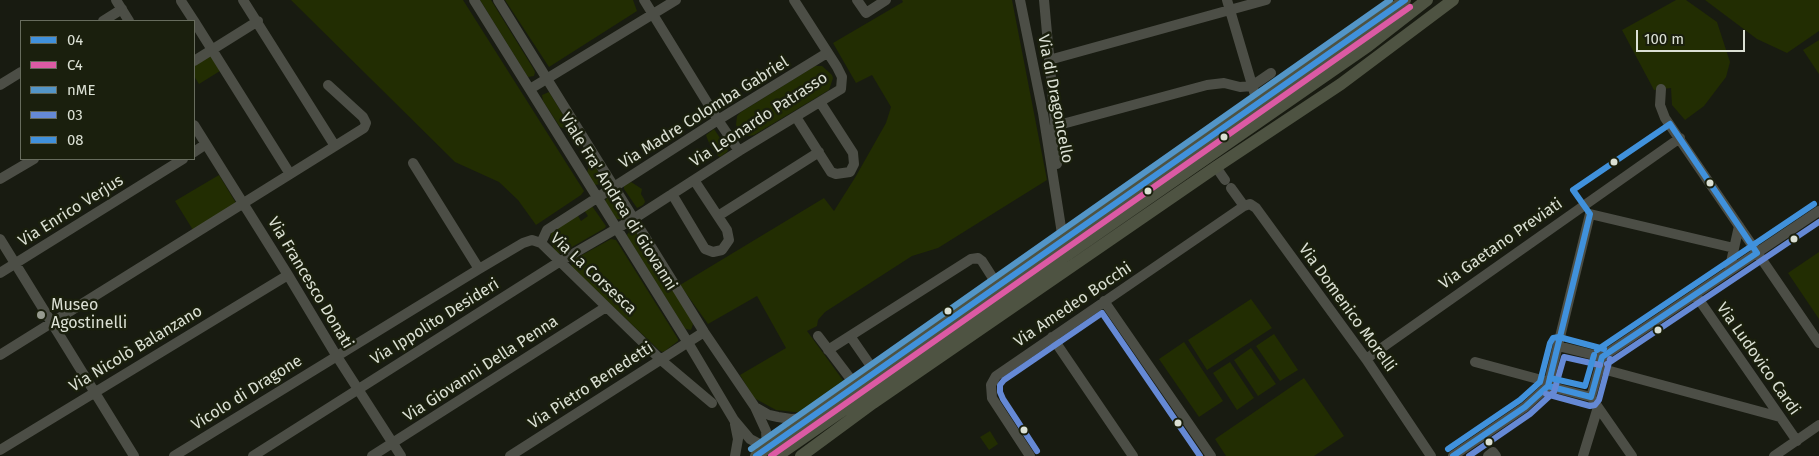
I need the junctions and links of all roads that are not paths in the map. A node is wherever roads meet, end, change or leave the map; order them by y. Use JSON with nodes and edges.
{"nodes":[{"id":1,"x":244,"y":0,"type":"edge"},
{"id":2,"x":474,"y":0,"type":"edge"},
{"id":3,"x":498,"y":0,"type":"edge"},
{"id":4,"x":644,"y":0,"type":"edge"},
{"id":5,"x":676,"y":0,"type":"edge"},
{"id":6,"x":794,"y":0,"type":"edge"},
{"id":7,"x":857,"y":0,"type":"edge"},
{"id":8,"x":886,"y":0,"type":"edge"},
{"id":9,"x":1020,"y":0,"type":"edge"},
{"id":10,"x":1044,"y":0,"type":"edge"},
{"id":11,"x":1266,"y":0,"type":"edge"},
{"id":12,"x":1405,"y":0,"type":"edge"},
{"id":13,"x":1427,"y":0,"type":"edge"},
{"id":14,"x":1437,"y":0,"type":"edge"},
{"id":15,"x":1453,"y":0,"type":"edge"},
{"id":16,"x":181,"y":1,"type":"edge"},
{"id":17,"x":119,"y":5,"type":"edge"},
{"id":18,"x":1228,"y":5,"type":"edge"},
{"id":19,"x":653,"y":14,"type":"junction"},
{"id":20,"x":104,"y":20,"type":"edge"},
{"id":21,"x":128,"y":20,"type":"edge"},
{"id":22,"x":193,"y":20,"type":"edge"},
{"id":23,"x":258,"y":22,"type":"junction"},
{"id":24,"x":195,"y":23,"type":"edge"},
{"id":25,"x":1368,"y":46,"type":"junction"},
{"id":26,"x":212,"y":50,"type":"junction"},
{"id":27,"x":827,"y":53,"type":"junction"},
{"id":28,"x":195,"y":60,"type":"edge"},
{"id":29,"x":1049,"y":60,"type":"junction"},
{"id":30,"x":20,"y":73,"type":"edge"},
{"id":31,"x":1271,"y":73,"type":"dead end"},
{"id":32,"x":548,"y":79,"type":"junction"},
{"id":33,"x":0,"y":85,"type":"edge"},
{"id":34,"x":328,"y":85,"type":"dead end"},
{"id":35,"x":1252,"y":86,"type":"junction"},
{"id":36,"x":530,"y":89,"type":"junction"},
{"id":37,"x":1661,"y":89,"type":"dead end"},
{"id":38,"x":820,"y":102,"type":"junction"},
{"id":39,"x":1258,"y":105,"type":"junction"},
{"id":40,"x":796,"y":117,"type":"junction"},
{"id":41,"x":718,"y":120,"type":"junction"},
{"id":42,"x":195,"y":126,"type":"edge"},
{"id":43,"x":1055,"y":126,"type":"junction"},
{"id":44,"x":1680,"y":138,"type":"junction"},
{"id":45,"x":206,"y":144,"type":"junction"},
{"id":46,"x":335,"y":146,"type":"junction"},
{"id":47,"x":195,"y":151,"type":"edge"},
{"id":48,"x":739,"y":151,"type":"junction"},
{"id":49,"x":819,"y":152,"type":"junction"},
{"id":50,"x":32,"y":160,"type":"edge"},
{"id":51,"x":181,"y":160,"type":"edge"},
{"id":52,"x":413,"y":163,"type":"dead end"},
{"id":53,"x":1216,"y":167,"type":"junction"},
{"id":54,"x":290,"y":174,"type":"junction"},
{"id":55,"x":0,"y":179,"type":"edge"},
{"id":56,"x":694,"y":180,"type":"junction"},
{"id":57,"x":616,"y":187,"type":"junction"},
{"id":58,"x":672,"y":194,"type":"junction"},
{"id":59,"x":597,"y":198,"type":"junction"},
{"id":60,"x":243,"y":202,"type":"junction"},
{"id":61,"x":1058,"y":204,"type":"junction"},
{"id":62,"x":1583,"y":205,"type":"junction"},
{"id":63,"x":1244,"y":206,"type":"junction"},
{"id":64,"x":1819,"y":211,"type":"edge"},
{"id":65,"x":1590,"y":214,"type":"junction"},
{"id":66,"x":718,"y":216,"type":"junction"},
{"id":67,"x":635,"y":218,"type":"junction"},
{"id":68,"x":1739,"y":226,"type":"junction"},
{"id":69,"x":616,"y":229,"type":"junction"},
{"id":70,"x":0,"y":239,"type":"edge"},
{"id":71,"x":1063,"y":240,"type":"junction"},
{"id":72,"x":541,"y":243,"type":"junction"},
{"id":73,"x":1734,"y":248,"type":"junction"},
{"id":74,"x":1757,"y":253,"type":"junction"},
{"id":75,"x":559,"y":262,"type":"junction"},
{"id":76,"x":15,"y":263,"type":"junction"},
{"id":77,"x":479,"y":269,"type":"junction"},
{"id":78,"x":1729,"y":271,"type":"junction"},
{"id":79,"x":0,"y":272,"type":"edge"},
{"id":80,"x":288,"y":275,"type":"junction"},
{"id":81,"x":998,"y":286,"type":"junction"},
{"id":82,"x":1695,"y":294,"type":"junction"},
{"id":83,"x":1104,"y":301,"type":"junction"},
{"id":84,"x":606,"y":307,"type":"junction"},
{"id":85,"x":52,"y":324,"type":"junction"},
{"id":86,"x":704,"y":332,"type":"junction"},
{"id":87,"x":818,"y":336,"type":"dead end"},
{"id":88,"x":850,"y":336,"type":"junction"},
{"id":89,"x":1052,"y":337,"type":"junction"},
{"id":90,"x":687,"y":341,"type":"junction"},
{"id":91,"x":1819,"y":343,"type":"edge"},
{"id":92,"x":1558,"y":346,"type":"junction"},
{"id":93,"x":828,"y":350,"type":"junction"},
{"id":94,"x":0,"y":355,"type":"edge"},
{"id":95,"x":336,"y":356,"type":"junction"},
{"id":96,"x":1602,"y":357,"type":"junction"},
{"id":97,"x":1366,"y":359,"type":"junction"},
{"id":98,"x":661,"y":360,"type":"junction"},
{"id":99,"x":1476,"y":362,"type":"dead end"},
{"id":100,"x":1599,"y":368,"type":"junction"},
{"id":101,"x":876,"y":372,"type":"junction"},
{"id":102,"x":1548,"y":384,"type":"junction"},
{"id":103,"x":856,"y":386,"type":"junction"},
{"id":104,"x":358,"y":389,"type":"junction"},
{"id":105,"x":95,"y":392,"type":"junction"},
{"id":106,"x":1591,"y":397,"type":"junction"},
{"id":107,"x":712,"y":403,"type":"dead end"},
{"id":108,"x":755,"y":407,"type":"junction"},
{"id":109,"x":1598,"y":407,"type":"junction"},
{"id":110,"x":1780,"y":417,"type":"junction"},
{"id":111,"x":810,"y":418,"type":"junction"},
{"id":112,"x":734,"y":420,"type":"junction"},
{"id":113,"x":1819,"y":427,"type":"edge"},
{"id":114,"x":1797,"y":441,"type":"junction"},
{"id":115,"x":393,"y":443,"type":"junction"},
{"id":116,"x":0,"y":450,"type":"edge"},
{"id":117,"x":772,"y":452,"type":"edge"},
{"id":118,"x":1457,"y":455,"type":"edge"},
{"id":119,"x":134,"y":456,"type":"edge"},
{"id":120,"x":174,"y":456,"type":"edge"},
{"id":121,"x":253,"y":456,"type":"edge"},
{"id":122,"x":372,"y":456,"type":"edge"},
{"id":123,"x":401,"y":456,"type":"edge"},
{"id":124,"x":510,"y":456,"type":"edge"},
{"id":125,"x":735,"y":456,"type":"edge"},
{"id":126,"x":756,"y":456,"type":"edge"},
{"id":127,"x":801,"y":456,"type":"edge"},
{"id":128,"x":1030,"y":456,"type":"edge"},
{"id":129,"x":1133,"y":456,"type":"edge"},
{"id":130,"x":1211,"y":456,"type":"edge"},
{"id":131,"x":1431,"y":456,"type":"edge"},
{"id":132,"x":1488,"y":456,"type":"edge"},
{"id":133,"x":1496,"y":456,"type":"edge"},
{"id":134,"x":1583,"y":456,"type":"edge"},
{"id":135,"x":1632,"y":456,"type":"edge"},
{"id":136,"x":1774,"y":456,"type":"edge"}],
"edges":[{"from":1,"to":23,"type":"street"},
{"from":2,"to":36,"type":"street","name":"Viale Fra' Andrea di Giovanni"},
{"from":3,"to":32,"type":"street","name":"Viale Fra' Andrea di Giovanni"},
{"from":4,"to":19,"type":"street"},
{"from":5,"to":19,"type":"street"},
{"from":6,"to":27,"type":"street","name":"Via Leonardo Patrasso"},
{"from":7,"to":8,"type":"street"},
{"from":9,"to":61,"type":"street","name":"Via di Dragoncello"},
{"from":10,"to":29,"type":"street","name":"Via di Dragoncello"},
{"from":11,"to":18,"type":"street"},
{"from":12,"to":39,"type":"main road"},
{"from":13,"to":25,"type":"main road"},
{"from":14,"to":25,"type":"main road"},
{"from":15,"to":53,"type":"main road"},
{"from":16,"to":22,"type":"street"},
{"from":17,"to":20,"type":"street"},
{"from":17,"to":21,"type":"street"},
{"from":18,"to":29,"type":"street"},
{"from":18,"to":35,"type":"street"},
{"from":19,"to":32,"type":"street"},
{"from":19,"to":41,"type":"street"},
{"from":23,"to":26,"type":"street"},
{"from":23,"to":46,"type":"street"},
{"from":24,"to":26,"type":"street"},
{"from":25,"to":117,"type":"main road"},
{"from":26,"to":28,"type":"street"},
{"from":26,"to":54,"type":"street"},
{"from":27,"to":38,"type":"street","name":"Via Leonardo Patrasso"},
{"from":27,"to":41,"type":"street","name":"Via Madre Colomba Gabriel"},
{"from":29,"to":43,"type":"street","name":"Via di Dragoncello"},
{"from":30,"to":33,"type":"street"},
{"from":31,"to":35,"type":"street"},
{"from":32,"to":36,"type":"street"},
{"from":32,"to":57,"type":"street","name":"Viale Fra' Andrea di Giovanni"},
{"from":34,"to":46,"type":"street"},
{"from":35,"to":39,"type":"street"},
{"from":35,"to":43,"type":"street"},
{"from":36,"to":59,"type":"street","name":"Viale Fra' Andrea di Giovanni"},
{"from":37,"to":44,"type":"street"},
{"from":38,"to":40,"type":"street","name":"Via Leonardo Patrasso"},
{"from":38,"to":49,"type":"street"},
{"from":39,"to":71,"type":"main road"},
{"from":40,"to":48,"type":"street","name":"Via Leonardo Patrasso"},
{"from":40,"to":49,"type":"street"},
{"from":41,"to":48,"type":"street"},
{"from":41,"to":57,"type":"street","name":"Via Madre Colomba Gabriel"},
{"from":42,"to":45,"type":"street","name":"Via Francesco Donati"},
{"from":43,"to":61,"type":"street","name":"Via di Dragoncello"},
{"from":44,"to":62,"type":"street","name":"Via Gaetano Previati"},
{"from":44,"to":68,"type":"street"},
{"from":45,"to":47,"type":"street"},
{"from":45,"to":60,"type":"street","name":"Via Francesco Donati"},
{"from":46,"to":54,"type":"street"},
{"from":48,"to":56,"type":"street","name":"Via Leonardo Patrasso"},
{"from":49,"to":66,"type":"street"},
{"from":50,"to":55,"type":"street"},
{"from":51,"to":76,"type":"street","name":"Via Enrico Verjus"},
{"from":52,"to":77,"type":"street"},
{"from":53,"to":63,"type":"street","name":"Via Domenico Morelli"},
{"from":53,"to":127,"type":"main road"},
{"from":54,"to":60,"type":"street"},
{"from":56,"to":58,"type":"street","name":"Via Leonardo Patrasso"},
{"from":56,"to":66,"type":"street"},
{"from":57,"to":59,"type":"street","name":"Via Madre Colomba Gabriel"},
{"from":57,"to":67,"type":"street","name":"Viale Fra' Andrea di Giovanni"},
{"from":58,"to":66,"type":"street"},
{"from":58,"to":67,"type":"street","name":"Via Leonardo Patrasso"},
{"from":59,"to":69,"type":"street","name":"Viale Fra' Andrea di Giovanni"},
{"from":59,"to":72,"type":"street","name":"Via Madre Colomba Gabriel"},
{"from":60,"to":80,"type":"street","name":"Via Francesco Donati"},
{"from":60,"to":85,"type":"street"},
{"from":61,"to":71,"type":"street","name":"Via di Dragoncello"},
{"from":62,"to":65,"type":"street"},
{"from":62,"to":97,"type":"street","name":"Via Gaetano Previati"},
{"from":63,"to":83,"type":"street","name":"Via Amedeo Bocchi"},
{"from":63,"to":97,"type":"street","name":"Via Domenico Morelli"},
{"from":64,"to":74,"type":"street"},
{"from":65,"to":73,"type":"street"},
{"from":65,"to":92,"type":"street"},
{"from":67,"to":69,"type":"street","name":"Via Ippolito Desideri"},
{"from":67,"to":86,"type":"street","name":"Viale Fra' Andrea di Giovanni"},
{"from":68,"to":73,"type":"street"},
{"from":68,"to":74,"type":"street"},
{"from":69,"to":75,"type":"street","name":"Via Ippolito Desideri"},
{"from":69,"to":90,"type":"street","name":"Viale Fra' Andrea di Giovanni"},
{"from":70,"to":76,"type":"street"},
{"from":71,"to":81,"type":"main road"},
{"from":72,"to":75,"type":"street","name":"Via La Corsesca"},
{"from":72,"to":77,"type":"street","name":"Via La Corsesca"},
{"from":73,"to":78,"type":"street"},
{"from":74,"to":78,"type":"street"},
{"from":74,"to":91,"type":"street"},
{"from":75,"to":84,"type":"street","name":"Via La Corsesca"},
{"from":75,"to":104,"type":"street","name":"Via Ippolito Desideri"},
{"from":76,"to":79,"type":"street","name":"Via Enrico Verjus"},
{"from":76,"to":85,"type":"street"},
{"from":77,"to":95,"type":"street","name":"Via La Corsesca"},
{"from":78,"to":82,"type":"street"},
{"from":80,"to":95,"type":"street","name":"Via Francesco Donati"},
{"from":80,"to":105,"type":"street","name":"Via Nicolò Balanzano"},
{"from":81,"to":88,"type":"street"},
{"from":81,"to":101,"type":"main road"},
{"from":82,"to":96,"type":"street"},
{"from":82,"to":110,"type":"street","name":"Via Ludovico Cardi"},
{"from":83,"to":89,"type":"street","name":"Via Amedeo Bocchi"},
{"from":83,"to":130,"type":"street"},
{"from":84,"to":98,"type":"street","name":"Via La Corsesca"},
{"from":84,"to":115,"type":"street","name":"Via Giovanni Della Penna"},
{"from":85,"to":94,"type":"street"},
{"from":85,"to":105,"type":"street"},
{"from":86,"to":90,"type":"street","name":"Via Pietro Benedetti"},
{"from":86,"to":108,"type":"street","name":"Viale Fra' Andrea di Giovanni"},
{"from":87,"to":93,"type":"street"},
{"from":88,"to":93,"type":"street"},
{"from":88,"to":101,"type":"street"},
{"from":89,"to":128,"type":"street","name":"Via Amedeo Bocchi"},
{"from":89,"to":129,"type":"street"},
{"from":90,"to":98,"type":"street","name":"Via Pietro Benedetti"},
{"from":90,"to":112,"type":"street","name":"Viale Fra' Andrea di Giovanni"},
{"from":92,"to":96,"type":"street"},
{"from":92,"to":102,"type":"street"},
{"from":93,"to":103,"type":"street"},
{"from":95,"to":104,"type":"street","name":"Via Francesco Donati"},
{"from":95,"to":120,"type":"street","name":"Vicolo di Dragone"},
{"from":96,"to":100,"type":"street"},
{"from":97,"to":131,"type":"street","name":"Via Domenico Morelli"},
{"from":98,"to":107,"type":"street","name":"Via La Corsesca"},
{"from":98,"to":124,"type":"street","name":"Via Pietro Benedetti"},
{"from":99,"to":102,"type":"street"},
{"from":100,"to":106,"type":"street"},
{"from":100,"to":110,"type":"street"},
{"from":101,"to":103,"type":"main road"},
{"from":102,"to":106,"type":"street"},
{"from":102,"to":118,"type":"street"},
{"from":103,"to":111,"type":"main road"},
{"from":104,"to":115,"type":"street","name":"Via Francesco Donati"},
{"from":104,"to":121,"type":"street","name":"Via Ippolito Desideri"},
{"from":105,"to":116,"type":"street","name":"Via Nicolò Balanzano"},
{"from":105,"to":119,"type":"street"},
{"from":106,"to":109,"type":"street"},
{"from":108,"to":111,"type":"street"},
{"from":108,"to":117,"type":"street","name":"Viale Fra' Andrea di Giovanni"},
{"from":109,"to":134,"type":"street"},
{"from":109,"to":135,"type":"street"},
{"from":110,"to":114,"type":"street","name":"Via Ludovico Cardi"},
{"from":111,"to":117,"type":"main road"},
{"from":112,"to":117,"type":"street","name":"Viale Fra' Andrea di Giovanni"},
{"from":112,"to":125,"type":"street","name":"Viale Fra' Andrea di Giovanni"},
{"from":113,"to":114,"type":"street"},
{"from":114,"to":136,"type":"street"},
{"from":115,"to":122,"type":"street","name":"Via Giovanni Della Penna"},
{"from":115,"to":123,"type":"street","name":"Via Francesco Donati"},
{"from":117,"to":126,"type":"main road"},
{"from":132,"to":133,"type":"street"}]}
